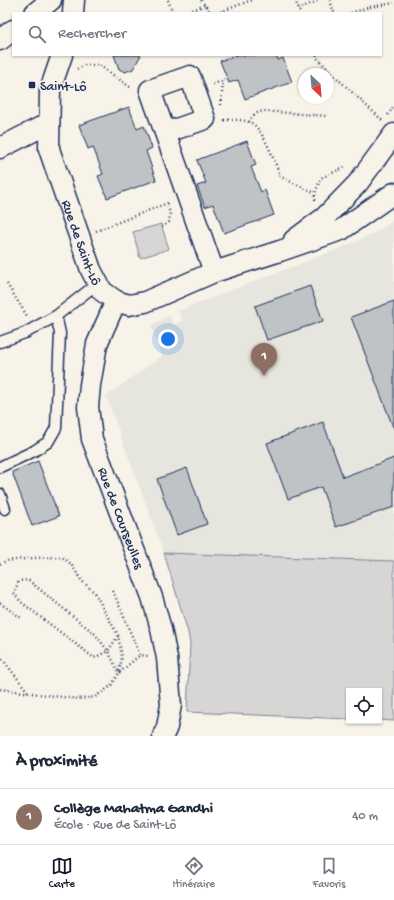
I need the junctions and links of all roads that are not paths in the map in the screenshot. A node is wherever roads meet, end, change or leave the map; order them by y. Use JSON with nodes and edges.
{"nodes":[{"id":1,"x":51,"y":0,"type":"edge"},
{"id":2,"x":74,"y":0,"type":"edge"},
{"id":3,"x":36,"y":12,"type":"edge"},
{"id":4,"x":73,"y":12,"type":"edge"},
{"id":5,"x":12,"y":31,"type":"edge"},
{"id":6,"x":0,"y":40,"type":"edge"},
{"id":7,"x":60,"y":62,"type":"edge"},
{"id":8,"x":49,"y":123,"type":"junction"},
{"id":9,"x":385,"y":127,"type":"edge"},
{"id":10,"x":165,"y":133,"type":"junction"},
{"id":11,"x":0,"y":148,"type":"edge"},
{"id":12,"x":394,"y":193,"type":"edge"},
{"id":13,"x":347,"y":194,"type":"junction"},
{"id":14,"x":362,"y":215,"type":"junction"},
{"id":15,"x":280,"y":251,"type":"junction"},
{"id":16,"x":214,"y":272,"type":"junction"},
{"id":17,"x":98,"y":283,"type":"junction"},
{"id":18,"x":116,"y":301,"type":"junction"},
{"id":19,"x":56,"y":316,"type":"junction"},
{"id":20,"x":0,"y":342,"type":"edge"},
{"id":21,"x":0,"y":467,"type":"edge"},
{"id":22,"x":0,"y":494,"type":"edge"},
{"id":23,"x":5,"y":509,"type":"dead end"},
{"id":24,"x":163,"y":736,"type":"edge"}],
"edges":[{"from":1,"to":3,"type":"street"},
{"from":2,"to":4,"type":"street"},
{"from":5,"to":6,"type":"street"},
{"from":7,"to":8,"type":"street","name":"Rue de Saint-Lô"},
{"from":8,"to":11,"type":"street"},
{"from":8,"to":17,"type":"street","name":"Rue de Saint-Lô"},
{"from":9,"to":13,"type":"street"},
{"from":10,"to":10,"type":"street"},
{"from":10,"to":16,"type":"street"},
{"from":12,"to":14,"type":"street"},
{"from":13,"to":14,"type":"street"},
{"from":13,"to":15,"type":"street"},
{"from":14,"to":15,"type":"street"},
{"from":15,"to":16,"type":"street"},
{"from":16,"to":18,"type":"street"},
{"from":17,"to":18,"type":"street","name":"Rue de Saint-Lô"},
{"from":17,"to":19,"type":"lane"},
{"from":18,"to":24,"type":"street","name":"Rue de Courseulles"},
{"from":19,"to":20,"type":"lane"},
{"from":19,"to":21,"type":"lane"},
{"from":22,"to":23,"type":"lane"}]}
